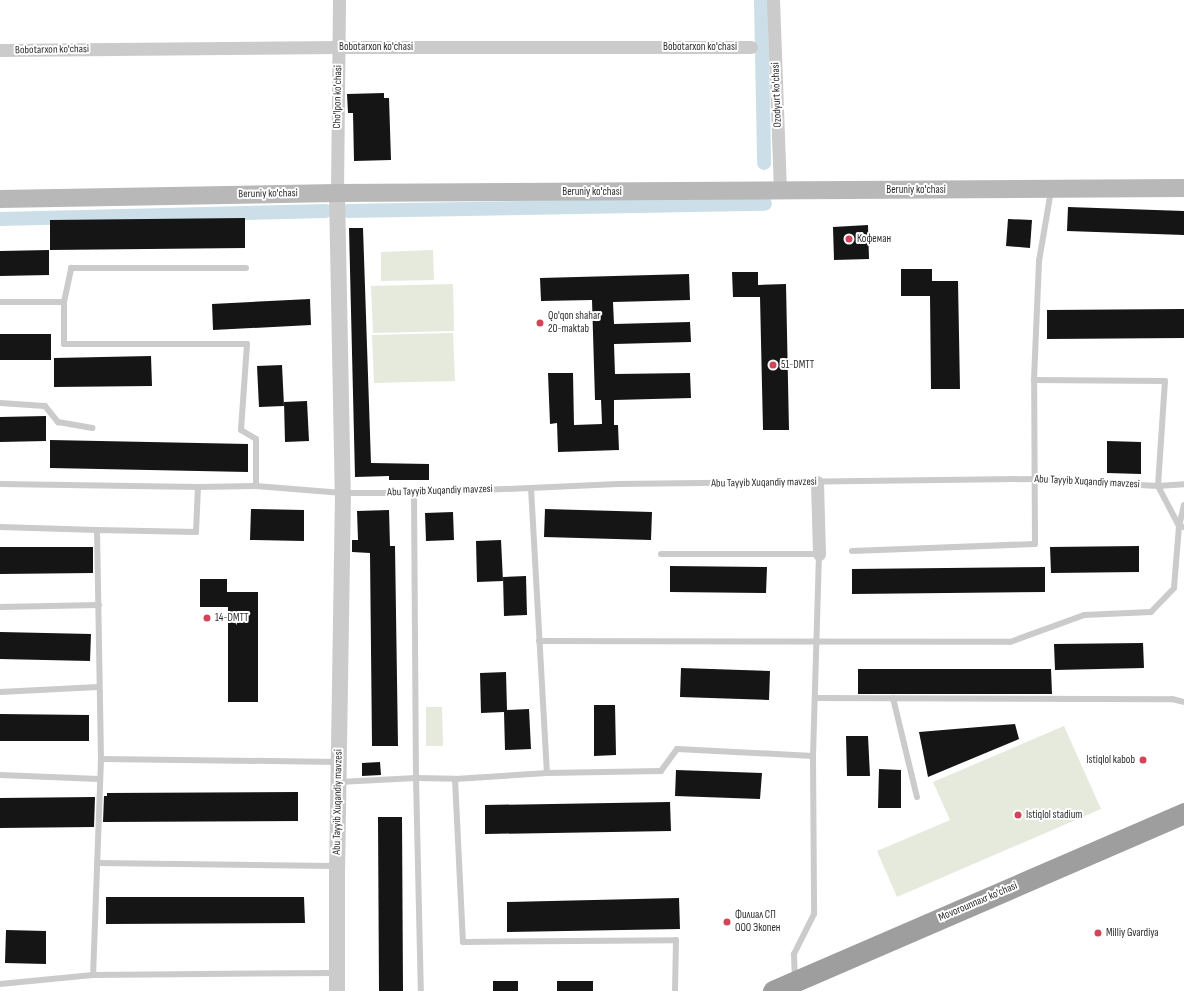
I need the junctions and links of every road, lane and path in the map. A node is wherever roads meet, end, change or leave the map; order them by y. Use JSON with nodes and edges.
{"nodes":[{"id":1,"x":340,"y":0,"type":"edge"},
{"id":2,"x":773,"y":0,"type":"edge"},
{"id":3,"x":339,"y":47,"type":"junction"},
{"id":4,"x":751,"y":47,"type":"dead end"},
{"id":5,"x":0,"y":50,"type":"edge"},
{"id":6,"x":1184,"y":188,"type":"edge"},
{"id":7,"x":1051,"y":189,"type":"junction"},
{"id":8,"x":780,"y":191,"type":"junction"},
{"id":9,"x":337,"y":193,"type":"junction"},
{"id":10,"x":0,"y":199,"type":"edge"},
{"id":11,"x":246,"y":268,"type":"dead end"},
{"id":12,"x":0,"y":302,"type":"edge"},
{"id":13,"x":64,"y":302,"type":"junction"},
{"id":14,"x":1034,"y":380,"type":"junction"},
{"id":15,"x":0,"y":404,"type":"edge"},
{"id":16,"x":92,"y":428,"type":"dead end"},
{"id":17,"x":1035,"y":479,"type":"junction"},
{"id":18,"x":818,"y":482,"type":"junction"},
{"id":19,"x":0,"y":484,"type":"edge"},
{"id":20,"x":1184,"y":484,"type":"edge"},
{"id":21,"x":256,"y":486,"type":"junction"},
{"id":22,"x":1158,"y":486,"type":"junction"},
{"id":23,"x":198,"y":487,"type":"junction"},
{"id":24,"x":531,"y":488,"type":"junction"},
{"id":25,"x":343,"y":493,"type":"junction"},
{"id":26,"x":414,"y":493,"type":"junction"},
{"id":27,"x":1184,"y":505,"type":"edge"},
{"id":28,"x":0,"y":527,"type":"edge"},
{"id":29,"x":1182,"y":527,"type":"edge"},
{"id":30,"x":97,"y":530,"type":"junction"},
{"id":31,"x":852,"y":551,"type":"dead end"},
{"id":32,"x":661,"y":554,"type":"dead end"},
{"id":33,"x":819,"y":554,"type":"junction"},
{"id":34,"x":99,"y":605,"type":"junction"},
{"id":35,"x":0,"y":607,"type":"edge"},
{"id":36,"x":540,"y":641,"type":"junction"},
{"id":37,"x":817,"y":641,"type":"junction"},
{"id":38,"x":98,"y":687,"type":"junction"},
{"id":39,"x":0,"y":692,"type":"edge"},
{"id":40,"x":815,"y":698,"type":"junction"},
{"id":41,"x":893,"y":698,"type":"junction"},
{"id":42,"x":1184,"y":702,"type":"edge"},
{"id":43,"x":813,"y":756,"type":"junction"},
{"id":44,"x":101,"y":759,"type":"junction"},
{"id":45,"x":338,"y":762,"type":"junction"},
{"id":46,"x":547,"y":773,"type":"junction"},
{"id":47,"x":0,"y":775,"type":"edge"},
{"id":48,"x":416,"y":778,"type":"junction"},
{"id":49,"x":99,"y":779,"type":"junction"},
{"id":50,"x":455,"y":779,"type":"junction"},
{"id":51,"x":338,"y":782,"type":"junction"},
{"id":52,"x":917,"y":798,"type":"dead end"},
{"id":53,"x":1184,"y":813,"type":"edge"},
{"id":54,"x":97,"y":863,"type":"junction"},
{"id":55,"x":337,"y":866,"type":"junction"},
{"id":56,"x":337,"y":973,"type":"junction"},
{"id":57,"x":93,"y":974,"type":"junction"},
{"id":58,"x":795,"y":981,"type":"junction"},
{"id":59,"x":0,"y":984,"type":"edge"},
{"id":60,"x":337,"y":991,"type":"edge"},
{"id":61,"x":421,"y":991,"type":"edge"},
{"id":62,"x":674,"y":991,"type":"edge"},
{"id":63,"x":772,"y":991,"type":"edge"}],
"edges":[{"from":1,"to":3,"type":"street","name":"Cho'lpon ko'chasi"},
{"from":2,"to":8,"type":"street","name":"Ozodyurt ko'chasi"},
{"from":3,"to":4,"type":"street","name":"Bobotarxon ko'chasi"},
{"from":3,"to":5,"type":"street","name":"Bobotarxon ko'chasi"},
{"from":3,"to":9,"type":"street","name":"Cho'lpon ko'chasi"},
{"from":6,"to":7,"type":"main road","name":"Beruniy ko'chasi"},
{"from":7,"to":8,"type":"main road","name":"Beruniy ko'chasi"},
{"from":7,"to":14,"type":"lane"},
{"from":8,"to":9,"type":"main road","name":"Beruniy ko'chasi"},
{"from":9,"to":10,"type":"main road","name":"Beruniy ko'chasi"},
{"from":9,"to":25,"type":"street","name":"Abu Tayyib Xuqandiy mavzesi"},
{"from":11,"to":13,"type":"lane"},
{"from":12,"to":13,"type":"lane"},
{"from":13,"to":21,"type":"lane"},
{"from":14,"to":17,"type":"lane"},
{"from":14,"to":22,"type":"lane"},
{"from":15,"to":16,"type":"lane"},
{"from":17,"to":18,"type":"lane","name":"Abu Tayyib Xuqandiy mavzesi"},
{"from":17,"to":22,"type":"lane","name":"Abu Tayyib Xuqandiy mavzesi"},
{"from":17,"to":31,"type":"lane"},
{"from":18,"to":24,"type":"lane","name":"Abu Tayyib Xuqandiy mavzesi"},
{"from":18,"to":33,"type":"street"},
{"from":19,"to":23,"type":"lane"},
{"from":20,"to":22,"type":"lane","name":"Abu Tayyib Xuqandiy mavzesi"},
{"from":21,"to":23,"type":"lane"},
{"from":21,"to":25,"type":"lane"},
{"from":22,"to":29,"type":"lane"},
{"from":23,"to":30,"type":"lane"},
{"from":24,"to":26,"type":"lane","name":"Abu Tayyib Xuqandiy mavzesi"},
{"from":24,"to":36,"type":"lane"},
{"from":25,"to":26,"type":"lane","name":"Abu Tayyib Xuqandiy mavzesi"},
{"from":25,"to":45,"type":"street","name":"Abu Tayyib Xuqandiy mavzesi"},
{"from":26,"to":48,"type":"lane"},
{"from":27,"to":29,"type":"lane"},
{"from":28,"to":30,"type":"lane"},
{"from":29,"to":37,"type":"lane"},
{"from":30,"to":34,"type":"lane"},
{"from":32,"to":33,"type":"lane"},
{"from":33,"to":37,"type":"lane"},
{"from":34,"to":35,"type":"lane"},
{"from":34,"to":38,"type":"lane"},
{"from":36,"to":37,"type":"lane"},
{"from":36,"to":46,"type":"lane"},
{"from":37,"to":40,"type":"lane"},
{"from":38,"to":39,"type":"lane"},
{"from":38,"to":44,"type":"lane"},
{"from":40,"to":41,"type":"lane"},
{"from":40,"to":43,"type":"lane"},
{"from":41,"to":42,"type":"lane"},
{"from":41,"to":52,"type":"lane"},
{"from":43,"to":46,"type":"lane"},
{"from":43,"to":58,"type":"lane"},
{"from":44,"to":45,"type":"lane"},
{"from":44,"to":49,"type":"lane"},
{"from":45,"to":51,"type":"street","name":"Abu Tayyib Xuqandiy mavzesi"},
{"from":46,"to":50,"type":"lane"},
{"from":47,"to":49,"type":"lane"},
{"from":48,"to":50,"type":"lane"},
{"from":48,"to":51,"type":"lane"},
{"from":48,"to":61,"type":"lane"},
{"from":49,"to":54,"type":"lane"},
{"from":50,"to":62,"type":"lane"},
{"from":51,"to":55,"type":"street","name":"Abu Tayyib Xuqandiy mavzesi"},
{"from":53,"to":58,"type":"highway","name":"Movorounnaxr ko'chasi"},
{"from":54,"to":55,"type":"lane"},
{"from":54,"to":57,"type":"lane"},
{"from":55,"to":56,"type":"street","name":"Abu Tayyib Xuqandiy mavzesi"},
{"from":56,"to":57,"type":"lane"},
{"from":56,"to":60,"type":"street","name":"Abu Tayyib Xuqandiy mavzesi"},
{"from":57,"to":59,"type":"lane"},
{"from":58,"to":63,"type":"highway","name":"Movorounnaxr ko'chasi"}]}
